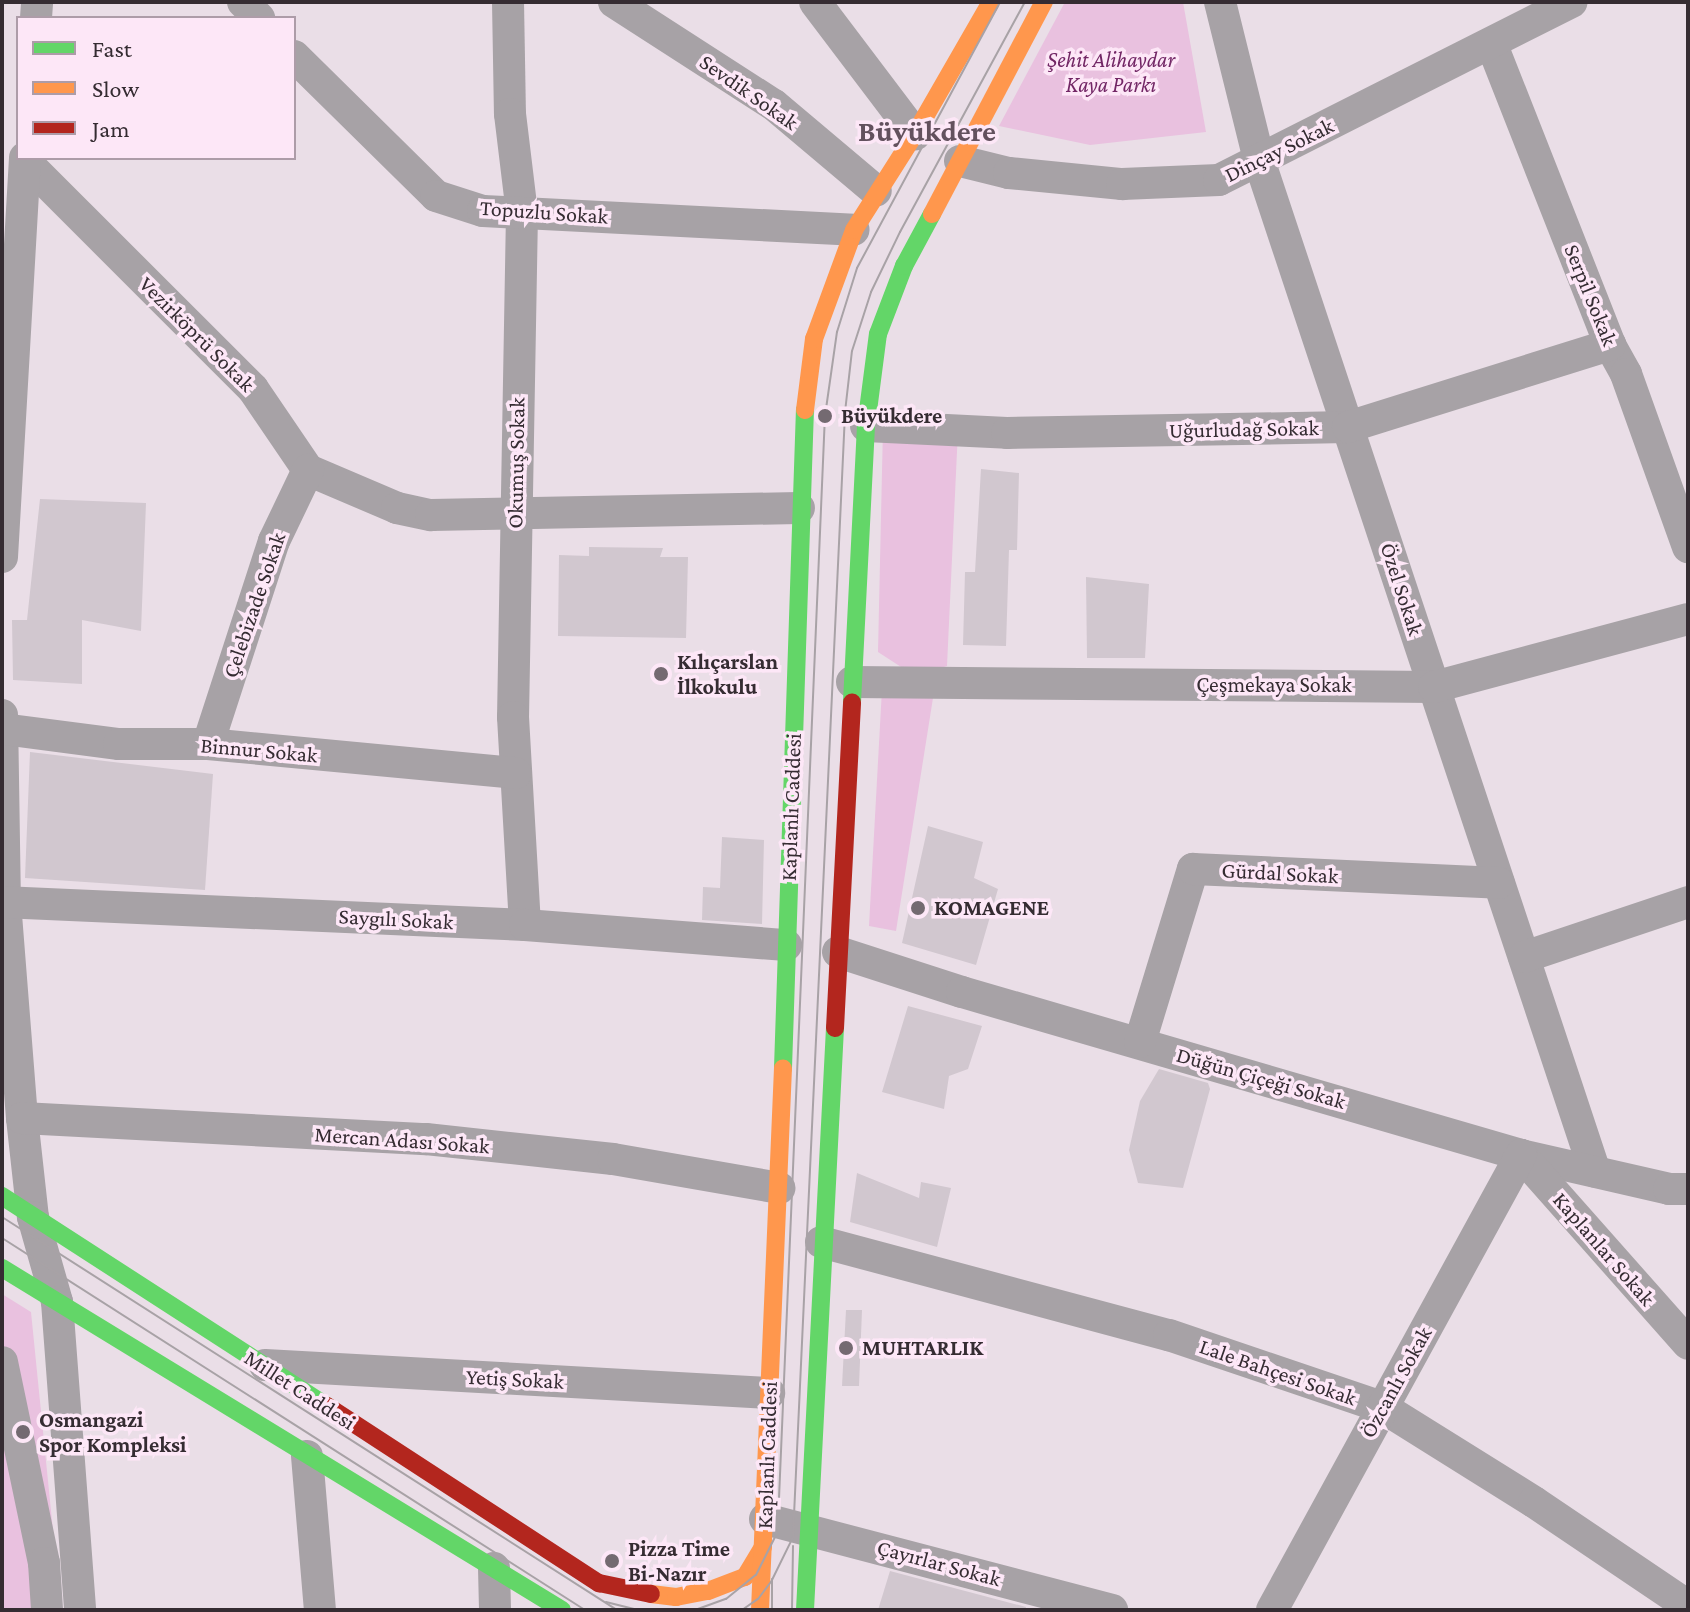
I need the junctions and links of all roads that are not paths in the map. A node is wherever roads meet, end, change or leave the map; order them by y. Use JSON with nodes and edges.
{"nodes":[{"id":1,"x":508,"y":2,"type":"edge"},
{"id":2,"x":614,"y":2,"type":"edge"},
{"id":3,"x":815,"y":2,"type":"edge"},
{"id":4,"x":1044,"y":2,"type":"edge"},
{"id":5,"x":1220,"y":2,"type":"edge"},
{"id":6,"x":1572,"y":2,"type":"edge"},
{"id":7,"x":977,"y":10,"type":"edge"},
{"id":8,"x":1492,"y":45,"type":"junction"},
{"id":9,"x":296,"y":58,"type":"edge"},
{"id":10,"x":915,"y":134,"type":"junction"},
{"id":11,"x":25,"y":160,"type":"edge"},
{"id":12,"x":1259,"y":160,"type":"junction"},
{"id":13,"x":960,"y":161,"type":"junction"},
{"id":14,"x":876,"y":191,"type":"junction"},
{"id":15,"x":522,"y":213,"type":"junction"},
{"id":16,"x":854,"y":230,"type":"junction"},
{"id":17,"x":9,"y":333,"type":"edge"},
{"id":18,"x":1610,"y":345,"type":"junction"},
{"id":19,"x":866,"y":426,"type":"junction"},
{"id":20,"x":1348,"y":427,"type":"junction"},
{"id":21,"x":308,"y":470,"type":"junction"},
{"id":22,"x":799,"y":508,"type":"junction"},
{"id":23,"x":515,"y":516,"type":"junction"},
{"id":24,"x":1688,"y":547,"type":"edge"},
{"id":25,"x":2,"y":557,"type":"edge"},
{"id":26,"x":1688,"y":619,"type":"edge"},
{"id":27,"x":852,"y":682,"type":"junction"},
{"id":28,"x":1434,"y":687,"type":"junction"},
{"id":29,"x":2,"y":715,"type":"edge"},
{"id":30,"x":3,"y":729,"type":"edge"},
{"id":31,"x":208,"y":744,"type":"junction"},
{"id":32,"x":516,"y":773,"type":"junction"},
{"id":33,"x":1499,"y":883,"type":"junction"},
{"id":34,"x":4,"y":902,"type":"edge"},
{"id":35,"x":1688,"y":902,"type":"edge"},
{"id":36,"x":525,"y":925,"type":"junction"},
{"id":37,"x":786,"y":945,"type":"junction"},
{"id":38,"x":838,"y":952,"type":"junction"},
{"id":39,"x":1524,"y":957,"type":"junction"},
{"id":40,"x":1140,"y":1042,"type":"junction"},
{"id":41,"x":22,"y":1118,"type":"junction"},
{"id":42,"x":1521,"y":1155,"type":"junction"},
{"id":43,"x":1595,"y":1172,"type":"junction"},
{"id":44,"x":779,"y":1188,"type":"junction"},
{"id":45,"x":1688,"y":1189,"type":"edge"},
{"id":46,"x":2,"y":1196,"type":"edge"},
{"id":47,"x":33,"y":1217,"type":"junction"},
{"id":48,"x":821,"y":1242,"type":"junction"},
{"id":49,"x":2,"y":1268,"type":"edge"},
{"id":50,"x":57,"y":1302,"type":"junction"},
{"id":51,"x":1688,"y":1344,"type":"edge"},
{"id":52,"x":2,"y":1362,"type":"edge"},
{"id":53,"x":261,"y":1365,"type":"junction"},
{"id":54,"x":769,"y":1393,"type":"junction"},
{"id":55,"x":1382,"y":1407,"type":"junction"},
{"id":56,"x":307,"y":1456,"type":"junction"},
{"id":57,"x":810,"y":1529,"type":"junction"},
{"id":58,"x":764,"y":1533,"type":"junction"},
{"id":59,"x":494,"y":1568,"type":"junction"},
{"id":60,"x":599,"y":1583,"type":"junction"},
{"id":61,"x":1683,"y":1603,"type":"edge"},
{"id":62,"x":47,"y":1610,"type":"edge"},
{"id":63,"x":80,"y":1610,"type":"edge"},
{"id":64,"x":320,"y":1610,"type":"edge"},
{"id":65,"x":495,"y":1610,"type":"edge"},
{"id":66,"x":562,"y":1610,"type":"edge"},
{"id":67,"x":647,"y":1610,"type":"edge"},
{"id":68,"x":760,"y":1610,"type":"edge"},
{"id":69,"x":805,"y":1610,"type":"edge"},
{"id":70,"x":1112,"y":1610,"type":"edge"},
{"id":71,"x":1272,"y":1610,"type":"edge"}],
"edges":[{"from":1,"to":15,"type":"street","name":"Okumuş Sokak"},
{"from":2,"to":14,"type":"street","name":"Sevdik Sokak"},
{"from":3,"to":10,"type":"street"},
{"from":4,"to":13,"type":"main road","name":"Kaplanlı Caddesi"},
{"from":5,"to":12,"type":"street","name":"Özel Sokak"},
{"from":6,"to":8,"type":"street","name":"Dinçay Sokak"},
{"from":7,"to":10,"type":"main road","name":"Kaplanlı Caddesi"},
{"from":8,"to":12,"type":"street","name":"Dinçay Sokak"},
{"from":8,"to":18,"type":"street","name":"Serpil Sokak"},
{"from":9,"to":15,"type":"street","name":"Topuzlu Sokak"},
{"from":10,"to":14,"type":"main road","name":"Kaplanlı Caddesi"},
{"from":11,"to":17,"type":"street"},
{"from":11,"to":21,"type":"street","name":"Vezirköprü Sokak"},
{"from":12,"to":13,"type":"street","name":"Dinçay Sokak"},
{"from":12,"to":20,"type":"street","name":"Özel Sokak"},
{"from":13,"to":19,"type":"main road","name":"Kaplanlı Caddesi"},
{"from":14,"to":16,"type":"main road","name":"Kaplanlı Caddesi"},
{"from":15,"to":16,"type":"street","name":"Topuzlu Sokak"},
{"from":15,"to":23,"type":"street","name":"Okumuş Sokak"},
{"from":16,"to":22,"type":"main road","name":"Kaplanlı Caddesi"},
{"from":17,"to":25,"type":"street"},
{"from":18,"to":20,"type":"street","name":"Uğurludağ Sokak"},
{"from":18,"to":24,"type":"street","name":"Serpil Sokak"},
{"from":19,"to":20,"type":"street","name":"Uğurludağ Sokak"},
{"from":19,"to":27,"type":"main road","name":"Kaplanlı Caddesi"},
{"from":20,"to":28,"type":"street","name":"Özel Sokak"},
{"from":21,"to":23,"type":"street"},
{"from":21,"to":31,"type":"street","name":"Çelebizade Sokak"},
{"from":22,"to":23,"type":"street"},
{"from":22,"to":37,"type":"main road","name":"Kaplanlı Caddesi"},
{"from":23,"to":32,"type":"street","name":"Okumuş Sokak"},
{"from":26,"to":28,"type":"street","name":"Çeşmekaya Sokak"},
{"from":27,"to":28,"type":"street","name":"Çeşmekaya Sokak"},
{"from":27,"to":38,"type":"main road","name":"Kaplanlı Caddesi"},
{"from":28,"to":33,"type":"street","name":"Özel Sokak"},
{"from":29,"to":30,"type":"street"},
{"from":30,"to":31,"type":"street","name":"Binnur Sokak"},
{"from":30,"to":34,"type":"street"},
{"from":31,"to":32,"type":"street","name":"Binnur Sokak"},
{"from":32,"to":36,"type":"street","name":"Okumuş Sokak"},
{"from":33,"to":39,"type":"street","name":"Özel Sokak"},
{"from":33,"to":40,"type":"street","name":"Gürdal Sokak"},
{"from":34,"to":36,"type":"street","name":"Saygılı Sokak"},
{"from":34,"to":41,"type":"street"},
{"from":35,"to":39,"type":"street"},
{"from":36,"to":37,"type":"street","name":"Saygılı Sokak"},
{"from":37,"to":44,"type":"main road","name":"Kaplanlı Caddesi"},
{"from":38,"to":40,"type":"street","name":"Düğün Çiçeği Sokak"},
{"from":38,"to":48,"type":"main road","name":"Kaplanlı Caddesi"},
{"from":39,"to":43,"type":"street","name":"Özel Sokak"},
{"from":40,"to":42,"type":"street","name":"Düğün Çiçeği Sokak"},
{"from":41,"to":44,"type":"street","name":"Mercan Adası Sokak"},
{"from":41,"to":47,"type":"street"},
{"from":42,"to":43,"type":"street","name":"Düğün Çiçeği Sokak"},
{"from":42,"to":51,"type":"street","name":"Kaplanlar Sokak"},
{"from":42,"to":55,"type":"street","name":"Özcanlı Sokak"},
{"from":43,"to":45,"type":"street","name":"Düğün Çiçeği Sokak"},
{"from":44,"to":54,"type":"main road","name":"Kaplanlı Caddesi"},
{"from":46,"to":47,"type":"main road","name":"Millet Caddesi"},
{"from":47,"to":50,"type":"street"},
{"from":47,"to":53,"type":"main road","name":"Millet Caddesi"},
{"from":48,"to":55,"type":"street","name":"Lale Bahçesi Sokak"},
{"from":48,"to":57,"type":"main road","name":"Kaplanlı Caddesi"},
{"from":49,"to":50,"type":"main road"},
{"from":50,"to":56,"type":"main road"},
{"from":50,"to":63,"type":"street"},
{"from":52,"to":62,"type":"street"},
{"from":53,"to":54,"type":"street","name":"Yetiş Sokak"},
{"from":53,"to":60,"type":"main road","name":"Millet Caddesi"},
{"from":54,"to":58,"type":"main road","name":"Kaplanlı Caddesi"},
{"from":55,"to":61,"type":"street","name":"Lale Bahçesi Sokak"},
{"from":55,"to":71,"type":"street","name":"Özcanlı Sokak"},
{"from":56,"to":59,"type":"main road"},
{"from":56,"to":64,"type":"street"},
{"from":57,"to":58,"type":"street","name":"Çayırlar Sokak"},
{"from":57,"to":69,"type":"main road","name":"Kaplanlı Caddesi"},
{"from":57,"to":70,"type":"street","name":"Çayırlar Sokak"},
{"from":58,"to":60,"type":"main road","name":"Millet Caddesi"},
{"from":58,"to":68,"type":"main road","name":"Kaplanlı Caddesi"},
{"from":59,"to":65,"type":"street"},
{"from":59,"to":66,"type":"main road"},
{"from":60,"to":67,"type":"main road","name":"Millet Caddesi"}]}
